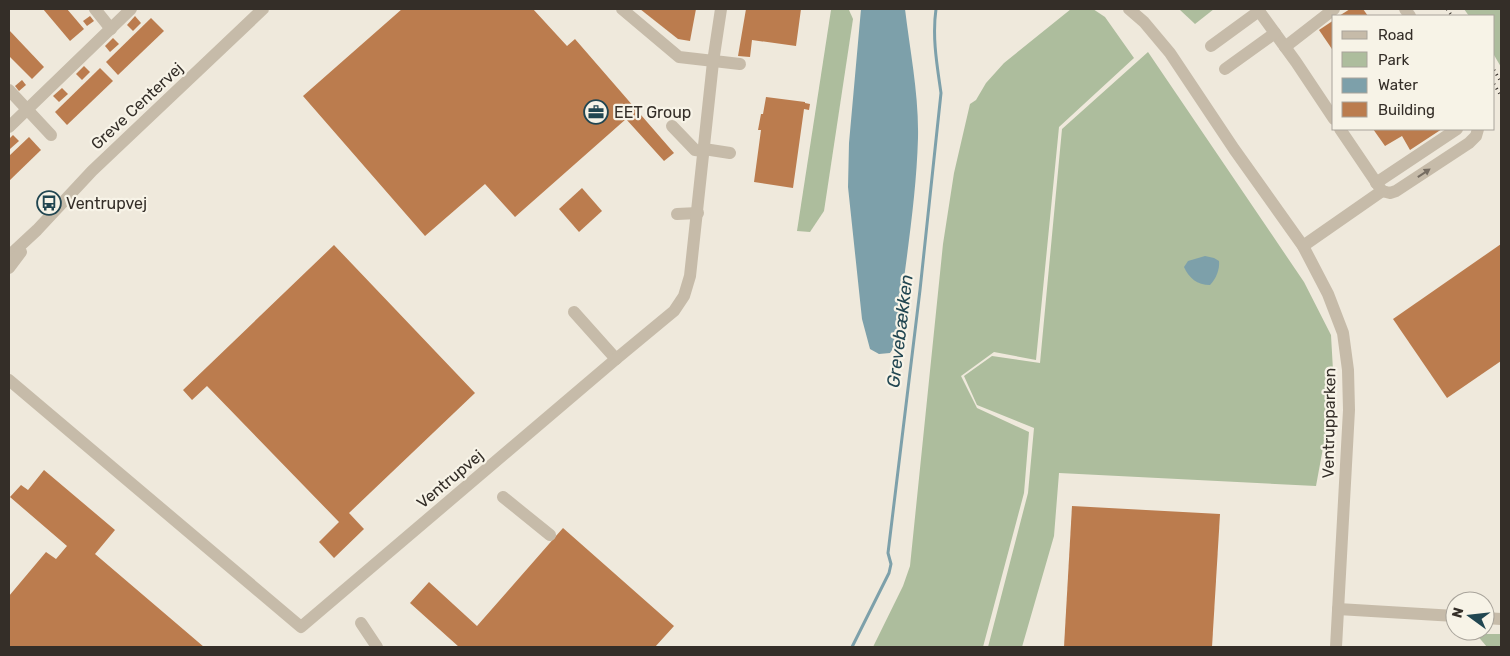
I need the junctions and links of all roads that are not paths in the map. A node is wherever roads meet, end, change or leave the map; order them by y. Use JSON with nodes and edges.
{"nodes":[{"id":1,"x":95,"y":9,"type":"edge"},
{"id":2,"x":131,"y":9,"type":"edge"},
{"id":3,"x":263,"y":9,"type":"edge"},
{"id":4,"x":622,"y":9,"type":"edge"},
{"id":5,"x":721,"y":9,"type":"edge"},
{"id":6,"x":1129,"y":9,"type":"edge"},
{"id":7,"x":1334,"y":9,"type":"edge"},
{"id":8,"x":1260,"y":10,"type":"edge"},
{"id":9,"x":111,"y":29,"type":"junction"},
{"id":10,"x":1275,"y":33,"type":"junction"},
{"id":11,"x":1211,"y":46,"type":"dead end"},
{"id":12,"x":1285,"y":47,"type":"junction"},
{"id":13,"x":713,"y":62,"type":"junction"},
{"id":14,"x":740,"y":64,"type":"dead end"},
{"id":15,"x":1225,"y":69,"type":"dead end"},
{"id":16,"x":9,"y":90,"type":"edge"},
{"id":17,"x":28,"y":109,"type":"junction"},
{"id":18,"x":1332,"y":116,"type":"edge"},
{"id":19,"x":672,"y":126,"type":"dead end"},
{"id":20,"x":9,"y":128,"type":"edge"},
{"id":21,"x":1341,"y":130,"type":"edge"},
{"id":22,"x":1456,"y":130,"type":"edge"},
{"id":23,"x":1478,"y":130,"type":"edge"},
{"id":24,"x":51,"y":135,"type":"dead end"},
{"id":25,"x":704,"y":150,"type":"junction"},
{"id":26,"x":730,"y":152,"type":"dead end"},
{"id":27,"x":1379,"y":187,"type":"junction"},
{"id":28,"x":698,"y":213,"type":"junction"},
{"id":29,"x":677,"y":214,"type":"dead end"},
{"id":30,"x":37,"y":230,"type":"junction"},
{"id":31,"x":1303,"y":246,"type":"junction"},
{"id":32,"x":9,"y":256,"type":"edge"},
{"id":33,"x":9,"y":268,"type":"edge"},
{"id":34,"x":574,"y":312,"type":"dead end"},
{"id":35,"x":616,"y":359,"type":"junction"},
{"id":36,"x":10,"y":380,"type":"edge"},
{"id":37,"x":503,"y":496,"type":"dead end"},
{"id":38,"x":550,"y":535,"type":"dead end"},
{"id":39,"x":1338,"y":610,"type":"junction"},
{"id":40,"x":1445,"y":615,"type":"edge"},
{"id":41,"x":361,"y":623,"type":"dead end"},
{"id":42,"x":377,"y":647,"type":"edge"},
{"id":43,"x":1336,"y":647,"type":"edge"}],
"edges":[{"from":1,"to":9,"type":"street"},
{"from":2,"to":9,"type":"street"},
{"from":3,"to":30,"type":"street","name":"Greve Centervej"},
{"from":4,"to":13,"type":"street"},
{"from":5,"to":13,"type":"street","name":"Ventrupvej"},
{"from":6,"to":31,"type":"street","name":"Ventrupparken"},
{"from":7,"to":12,"type":"street"},
{"from":8,"to":10,"type":"street"},
{"from":8,"to":11,"type":"street"},
{"from":9,"to":17,"type":"street"},
{"from":10,"to":12,"type":"street"},
{"from":10,"to":15,"type":"street"},
{"from":12,"to":18,"type":"street"},
{"from":13,"to":14,"type":"street"},
{"from":13,"to":25,"type":"street","name":"Ventrupvej"},
{"from":16,"to":17,"type":"street"},
{"from":17,"to":20,"type":"street"},
{"from":17,"to":24,"type":"street"},
{"from":19,"to":25,"type":"street"},
{"from":21,"to":27,"type":"street"},
{"from":22,"to":27,"type":"street"},
{"from":27,"to":23,"type":"street","one_way":true},
{"from":25,"to":26,"type":"street"},
{"from":25,"to":28,"type":"street","name":"Ventrupvej"},
{"from":27,"to":31,"type":"street"},
{"from":28,"to":29,"type":"street"},
{"from":28,"to":35,"type":"street","name":"Ventrupvej"},
{"from":30,"to":32,"type":"street","name":"Greve Centervej"},
{"from":30,"to":33,"type":"street","name":"Greve Centervej"},
{"from":31,"to":39,"type":"street","name":"Ventrupparken"},
{"from":34,"to":35,"type":"street"},
{"from":35,"to":36,"type":"street","name":"Ventrupvej"},
{"from":37,"to":38,"type":"street"},
{"from":39,"to":40,"type":"street"},
{"from":39,"to":43,"type":"street","name":"Ventrupparken"},
{"from":41,"to":42,"type":"street"}]}
